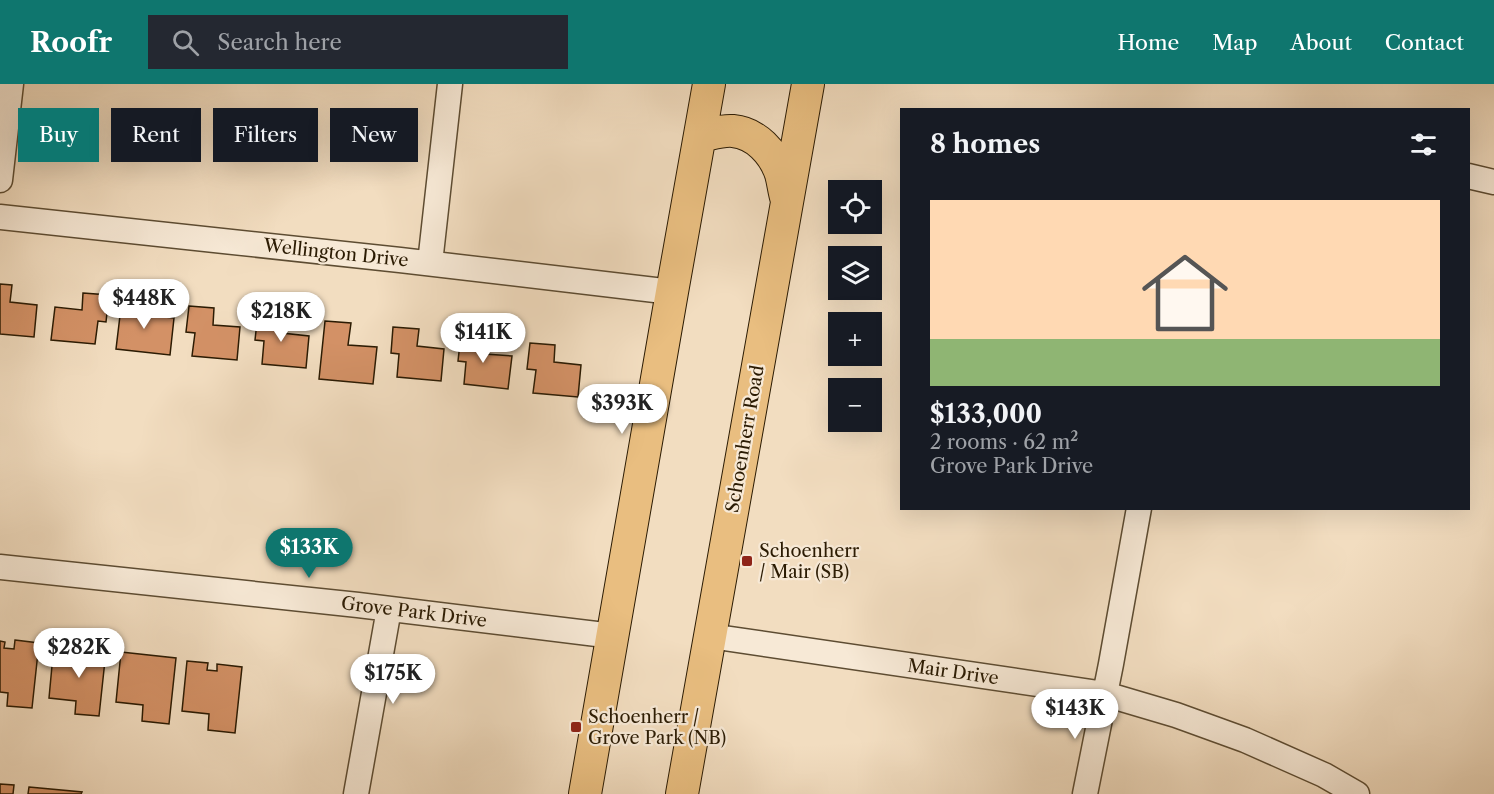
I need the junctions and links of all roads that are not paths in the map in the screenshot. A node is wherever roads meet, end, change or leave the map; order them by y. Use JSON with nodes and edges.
{"nodes":[{"id":1,"x":11,"y":84,"type":"edge"},
{"id":2,"x":450,"y":84,"type":"edge"},
{"id":3,"x":709,"y":84,"type":"edge"},
{"id":4,"x":808,"y":84,"type":"edge"},
{"id":5,"x":700,"y":136,"type":"junction"},
{"id":6,"x":1470,"y":176,"type":"edge"},
{"id":7,"x":0,"y":180,"type":"edge"},
{"id":8,"x":1494,"y":182,"type":"edge"},
{"id":9,"x":787,"y":204,"type":"junction"},
{"id":10,"x":0,"y":217,"type":"edge"},
{"id":11,"x":430,"y":263,"type":"junction"},
{"id":12,"x":672,"y":292,"type":"junction"},
{"id":13,"x":1138,"y":510,"type":"edge"},
{"id":14,"x":0,"y":567,"type":"edge"},
{"id":15,"x":389,"y":609,"type":"junction"},
{"id":16,"x":613,"y":636,"type":"junction"},
{"id":17,"x":710,"y":636,"type":"junction"},
{"id":18,"x":1105,"y":694,"type":"junction"},
{"id":19,"x":356,"y":794,"type":"edge"},
{"id":20,"x":585,"y":794,"type":"edge"},
{"id":21,"x":682,"y":794,"type":"edge"},
{"id":22,"x":1085,"y":794,"type":"edge"},
{"id":23,"x":1358,"y":794,"type":"edge"}],
"edges":[{"from":1,"to":7,"type":"street"},
{"from":2,"to":11,"type":"street"},
{"from":3,"to":5,"type":"main road"},
{"from":4,"to":9,"type":"main road","name":"Schoenherr Road"},
{"from":5,"to":9,"type":"main road"},
{"from":5,"to":12,"type":"main road"},
{"from":6,"to":8,"type":"street"},
{"from":9,"to":17,"type":"main road","name":"Schoenherr Road"},
{"from":10,"to":11,"type":"street","name":"Wellington Drive"},
{"from":11,"to":12,"type":"street","name":"Wellington Drive"},
{"from":12,"to":16,"type":"main road"},
{"from":13,"to":18,"type":"street"},
{"from":14,"to":15,"type":"street","name":"Grove Park Drive"},
{"from":15,"to":16,"type":"street","name":"Grove Park Drive"},
{"from":15,"to":19,"type":"street"},
{"from":16,"to":20,"type":"main road"},
{"from":17,"to":18,"type":"street","name":"Mair Drive"},
{"from":17,"to":21,"type":"main road","name":"Schoenherr Road"},
{"from":18,"to":22,"type":"street"},
{"from":18,"to":23,"type":"street","name":"Mair Drive"}]}
